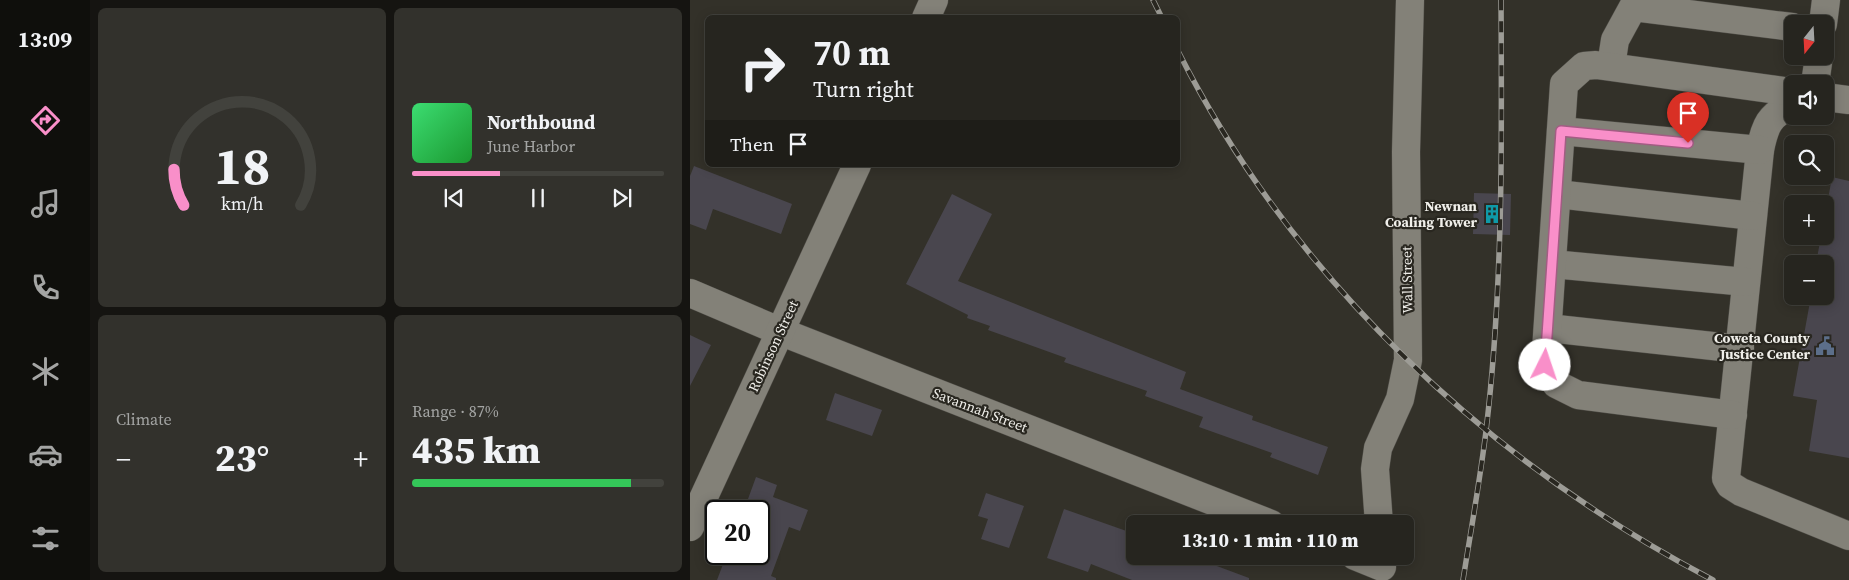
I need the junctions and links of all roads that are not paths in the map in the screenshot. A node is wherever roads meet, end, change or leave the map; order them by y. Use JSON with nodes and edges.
{"nodes":[{"id":1,"x":934,"y":0,"type":"edge"},
{"id":2,"x":1410,"y":0,"type":"edge"},
{"id":3,"x":1826,"y":0,"type":"edge"},
{"id":4,"x":927,"y":15,"type":"edge"},
{"id":5,"x":1824,"y":15,"type":"edge"},
{"id":6,"x":1784,"y":26,"type":"edge"},
{"id":7,"x":1611,"y":66,"type":"junction"},
{"id":8,"x":1784,"y":91,"type":"edge"},
{"id":9,"x":1834,"y":98,"type":"edge"},
{"id":10,"x":1849,"y":100,"type":"edge"},
{"id":11,"x":1784,"y":109,"type":"edge"},
{"id":12,"x":1561,"y":131,"type":"junction"},
{"id":13,"x":1760,"y":150,"type":"junction"},
{"id":14,"x":856,"y":167,"type":"edge"},
{"id":15,"x":1557,"y":194,"type":"junction"},
{"id":16,"x":1753,"y":216,"type":"junction"},
{"id":17,"x":1552,"y":264,"type":"junction"},
{"id":18,"x":1746,"y":282,"type":"junction"},
{"id":19,"x":690,"y":293,"type":"edge"},
{"id":20,"x":1548,"y":328,"type":"junction"},
{"id":21,"x":779,"y":331,"type":"junction"},
{"id":22,"x":1740,"y":349,"type":"junction"},
{"id":23,"x":1733,"y":416,"type":"junction"},
{"id":24,"x":696,"y":496,"type":"edge"},
{"id":25,"x":1249,"y":515,"type":"edge"},
{"id":26,"x":1378,"y":515,"type":"edge"},
{"id":27,"x":690,"y":527,"type":"edge"},
{"id":28,"x":1849,"y":536,"type":"edge"}],
"edges":[{"from":1,"to":4,"type":"street"},
{"from":2,"to":26,"type":"street","name":"Wall Street"},
{"from":3,"to":5,"type":"street"},
{"from":6,"to":7,"type":"street"},
{"from":7,"to":8,"type":"street"},
{"from":7,"to":12,"type":"street"},
{"from":9,"to":10,"type":"street"},
{"from":11,"to":13,"type":"street"},
{"from":12,"to":13,"type":"street"},
{"from":12,"to":15,"type":"street"},
{"from":13,"to":16,"type":"street"},
{"from":14,"to":21,"type":"street","name":"Robinson Street"},
{"from":15,"to":16,"type":"street"},
{"from":15,"to":17,"type":"street"},
{"from":16,"to":18,"type":"street"},
{"from":17,"to":18,"type":"street"},
{"from":17,"to":20,"type":"street"},
{"from":18,"to":22,"type":"street"},
{"from":19,"to":21,"type":"street","name":"Savannah Street"},
{"from":20,"to":22,"type":"street"},
{"from":20,"to":23,"type":"street"},
{"from":21,"to":24,"type":"street","name":"Robinson Street"},
{"from":21,"to":25,"type":"street","name":"Savannah Street"},
{"from":22,"to":23,"type":"street"},
{"from":23,"to":28,"type":"street"},
{"from":24,"to":27,"type":"street","name":"Robinson Street"}]}
